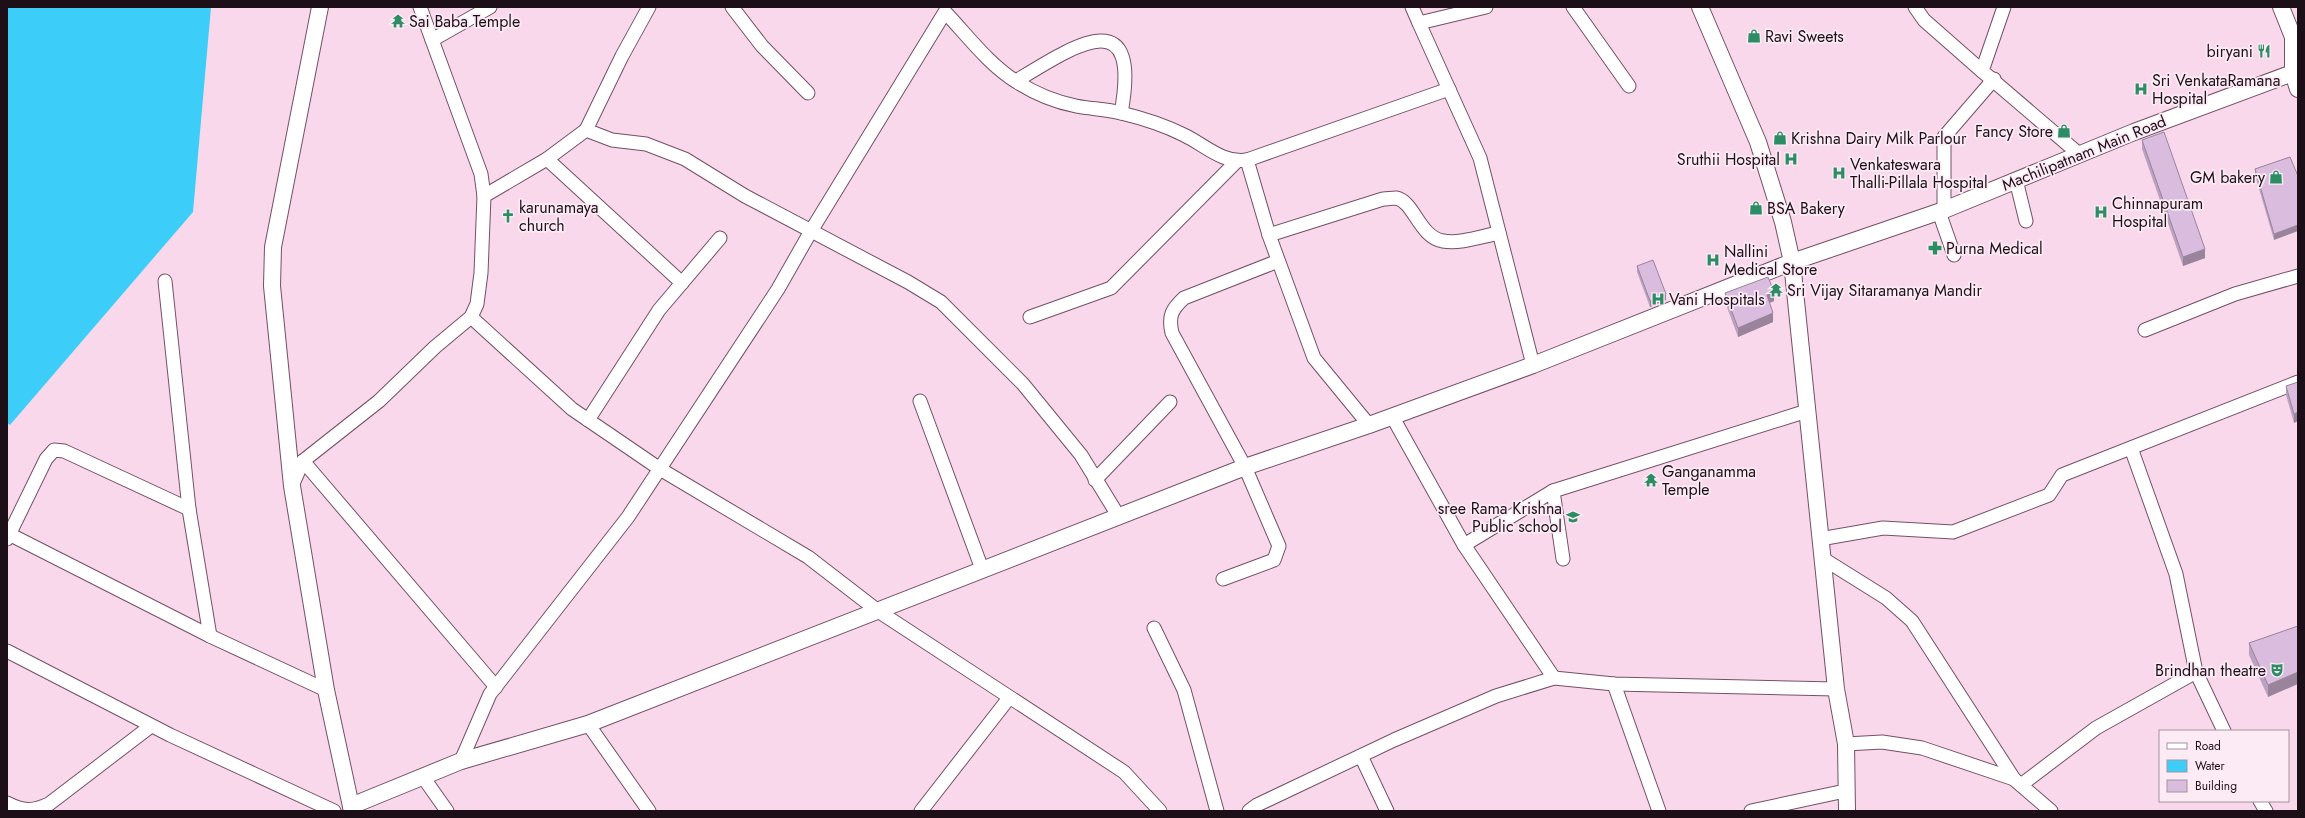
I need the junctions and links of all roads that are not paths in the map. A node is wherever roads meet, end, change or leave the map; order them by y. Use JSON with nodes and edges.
{"nodes":[{"id":1,"x":320,"y":7,"type":"edge"},
{"id":2,"x":420,"y":7,"type":"edge"},
{"id":3,"x":490,"y":7,"type":"edge"},
{"id":4,"x":650,"y":7,"type":"edge"},
{"id":5,"x":732,"y":7,"type":"edge"},
{"id":6,"x":1412,"y":7,"type":"edge"},
{"id":7,"x":1486,"y":7,"type":"edge"},
{"id":8,"x":1573,"y":7,"type":"edge"},
{"id":9,"x":1701,"y":7,"type":"edge"},
{"id":10,"x":1916,"y":7,"type":"edge"},
{"id":11,"x":2004,"y":7,"type":"edge"},
{"id":12,"x":2281,"y":7,"type":"edge"},
{"id":13,"x":944,"y":10,"type":"edge"},
{"id":14,"x":1419,"y":23,"type":"junction"},
{"id":15,"x":2296,"y":39,"type":"edge"},
{"id":16,"x":432,"y":40,"type":"junction"},
{"id":17,"x":1982,"y":71,"type":"junction"},
{"id":18,"x":2295,"y":72,"type":"edge"},
{"id":19,"x":1994,"y":79,"type":"junction"},
{"id":20,"x":1016,"y":81,"type":"junction"},
{"id":21,"x":1629,"y":86,"type":"dead end"},
{"id":22,"x":1449,"y":89,"type":"junction"},
{"id":23,"x":2298,"y":89,"type":"edge"},
{"id":24,"x":808,"y":93,"type":"dead end"},
{"id":25,"x":1121,"y":113,"type":"junction"},
{"id":26,"x":586,"y":130,"type":"junction"},
{"id":27,"x":2079,"y":154,"type":"junction"},
{"id":28,"x":547,"y":159,"type":"junction"},
{"id":29,"x":1241,"y":161,"type":"junction"},
{"id":30,"x":2016,"y":180,"type":"junction"},
{"id":31,"x":484,"y":196,"type":"junction"},
{"id":32,"x":1941,"y":211,"type":"junction"},
{"id":33,"x":2026,"y":221,"type":"dead end"},
{"id":34,"x":811,"y":231,"type":"junction"},
{"id":35,"x":1499,"y":233,"type":"junction"},
{"id":36,"x":1269,"y":235,"type":"junction"},
{"id":37,"x":720,"y":238,"type":"dead end"},
{"id":38,"x":1954,"y":255,"type":"dead end"},
{"id":39,"x":1278,"y":261,"type":"junction"},
{"id":40,"x":1792,"y":262,"type":"junction"},
{"id":41,"x":2298,"y":276,"type":"edge"},
{"id":42,"x":165,"y":281,"type":"dead end"},
{"id":43,"x":682,"y":283,"type":"junction"},
{"id":44,"x":471,"y":317,"type":"junction"},
{"id":45,"x":1030,"y":317,"type":"dead end"},
{"id":46,"x":2145,"y":330,"type":"dead end"},
{"id":47,"x":1532,"y":365,"type":"junction"},
{"id":48,"x":2298,"y":382,"type":"edge"},
{"id":49,"x":920,"y":401,"type":"dead end"},
{"id":50,"x":1170,"y":402,"type":"dead end"},
{"id":51,"x":1807,"y":411,"type":"junction"},
{"id":52,"x":1392,"y":416,"type":"junction"},
{"id":53,"x":588,"y":420,"type":"junction"},
{"id":54,"x":1369,"y":425,"type":"junction"},
{"id":55,"x":2131,"y":448,"type":"junction"},
{"id":56,"x":303,"y":461,"type":"junction"},
{"id":57,"x":1245,"y":466,"type":"junction"},
{"id":58,"x":660,"y":469,"type":"junction"},
{"id":59,"x":1095,"y":480,"type":"junction"},
{"id":60,"x":292,"y":486,"type":"junction"},
{"id":61,"x":1553,"y":492,"type":"junction"},
{"id":62,"x":189,"y":509,"type":"junction"},
{"id":63,"x":1119,"y":517,"type":"junction"},
{"id":64,"x":8,"y":535,"type":"edge"},
{"id":65,"x":1820,"y":539,"type":"junction"},
{"id":66,"x":1464,"y":545,"type":"junction"},
{"id":67,"x":1822,"y":558,"type":"junction"},
{"id":68,"x":1563,"y":559,"type":"dead end"},
{"id":69,"x":982,"y":569,"type":"junction"},
{"id":70,"x":1223,"y":579,"type":"dead end"},
{"id":71,"x":878,"y":611,"type":"junction"},
{"id":72,"x":1154,"y":628,"type":"dead end"},
{"id":73,"x":210,"y":636,"type":"junction"},
{"id":74,"x":7,"y":651,"type":"edge"},
{"id":75,"x":2196,"y":672,"type":"junction"},
{"id":76,"x":1554,"y":678,"type":"junction"},
{"id":77,"x":1614,"y":684,"type":"junction"},
{"id":78,"x":496,"y":687,"type":"junction"},
{"id":79,"x":1836,"y":689,"type":"junction"},
{"id":80,"x":326,"y":690,"type":"junction"},
{"id":81,"x":1009,"y":698,"type":"junction"},
{"id":82,"x":588,"y":724,"type":"junction"},
{"id":83,"x":151,"y":726,"type":"junction"},
{"id":84,"x":2224,"y":730,"type":"edge"},
{"id":85,"x":1846,"y":744,"type":"junction"},
{"id":86,"x":1361,"y":756,"type":"junction"},
{"id":87,"x":461,"y":761,"type":"junction"},
{"id":88,"x":423,"y":777,"type":"junction"},
{"id":89,"x":2018,"y":782,"type":"junction"},
{"id":90,"x":1845,"y":791,"type":"junction"},
{"id":91,"x":2261,"y":802,"type":"edge"},
{"id":92,"x":7,"y":803,"type":"edge"},
{"id":93,"x":343,"y":810,"type":"edge"},
{"id":94,"x":447,"y":811,"type":"edge"},
{"id":95,"x":649,"y":811,"type":"edge"},
{"id":96,"x":921,"y":811,"type":"edge"},
{"id":97,"x":1160,"y":811,"type":"edge"},
{"id":98,"x":1217,"y":811,"type":"edge"},
{"id":99,"x":1249,"y":811,"type":"edge"},
{"id":100,"x":1387,"y":811,"type":"edge"},
{"id":101,"x":1659,"y":811,"type":"edge"},
{"id":102,"x":1751,"y":811,"type":"edge"},
{"id":103,"x":1847,"y":811,"type":"edge"},
{"id":104,"x":2051,"y":811,"type":"edge"},
{"id":105,"x":2266,"y":811,"type":"edge"}],
"edges":[{"from":1,"to":60,"type":"street"},
{"from":2,"to":16,"type":"street"},
{"from":3,"to":16,"type":"street"},
{"from":4,"to":26,"type":"street"},
{"from":5,"to":24,"type":"street"},
{"from":6,"to":14,"type":"street"},
{"from":7,"to":14,"type":"street"},
{"from":8,"to":21,"type":"street"},
{"from":9,"to":40,"type":"street"},
{"from":10,"to":17,"type":"street"},
{"from":11,"to":17,"type":"street"},
{"from":12,"to":15,"type":"street"},
{"from":13,"to":20,"type":"street"},
{"from":13,"to":34,"type":"street"},
{"from":14,"to":22,"type":"street"},
{"from":15,"to":18,"type":"street"},
{"from":16,"to":31,"type":"street"},
{"from":17,"to":19,"type":"street"},
{"from":18,"to":23,"type":"street"},
{"from":18,"to":27,"type":"street","name":"Machilipatnam Main Road"},
{"from":19,"to":27,"type":"street"},
{"from":19,"to":32,"type":"street"},
{"from":20,"to":25,"type":"street"},
{"from":20,"to":25,"type":"street"},
{"from":22,"to":29,"type":"street"},
{"from":22,"to":35,"type":"street"},
{"from":25,"to":29,"type":"street"},
{"from":26,"to":28,"type":"street"},
{"from":26,"to":34,"type":"street"},
{"from":27,"to":30,"type":"street","name":"Machilipatnam Main Road"},
{"from":28,"to":31,"type":"street"},
{"from":28,"to":43,"type":"street"},
{"from":29,"to":36,"type":"street"},
{"from":29,"to":45,"type":"street"},
{"from":30,"to":32,"type":"street","name":"Machilipatnam Main Road"},
{"from":30,"to":33,"type":"street"},
{"from":31,"to":44,"type":"street"},
{"from":32,"to":38,"type":"street"},
{"from":32,"to":40,"type":"street","name":"Machilipatnam Main Road"},
{"from":34,"to":58,"type":"street"},
{"from":34,"to":59,"type":"street"},
{"from":35,"to":36,"type":"street"},
{"from":35,"to":47,"type":"street"},
{"from":36,"to":39,"type":"street"},
{"from":37,"to":43,"type":"street"},
{"from":39,"to":54,"type":"street"},
{"from":39,"to":57,"type":"street"},
{"from":40,"to":47,"type":"street","name":"Machilipatnam Main Road"},
{"from":40,"to":51,"type":"street"},
{"from":41,"to":46,"type":"street"},
{"from":42,"to":62,"type":"street"},
{"from":43,"to":53,"type":"street"},
{"from":44,"to":53,"type":"street"},
{"from":44,"to":56,"type":"street"},
{"from":47,"to":52,"type":"street","name":"Machilipatnam Main Road"},
{"from":48,"to":55,"type":"street"},
{"from":49,"to":69,"type":"street"},
{"from":50,"to":59,"type":"street"},
{"from":51,"to":61,"type":"street"},
{"from":51,"to":65,"type":"street"},
{"from":52,"to":54,"type":"street","name":"Machilipatnam Main Road"},
{"from":52,"to":66,"type":"street"},
{"from":53,"to":58,"type":"street"},
{"from":54,"to":57,"type":"street","name":"Machilipatnam Main Road"},
{"from":55,"to":65,"type":"street"},
{"from":55,"to":75,"type":"street"},
{"from":56,"to":60,"type":"street"},
{"from":56,"to":78,"type":"street"},
{"from":57,"to":63,"type":"street","name":"Machilipatnam Main Road"},
{"from":57,"to":70,"type":"street"},
{"from":58,"to":71,"type":"street"},
{"from":58,"to":78,"type":"street"},
{"from":59,"to":63,"type":"street"},
{"from":60,"to":80,"type":"street"},
{"from":61,"to":66,"type":"street"},
{"from":61,"to":68,"type":"street"},
{"from":62,"to":64,"type":"street"},
{"from":62,"to":73,"type":"street"},
{"from":63,"to":69,"type":"street","name":"Machilipatnam Main Road"},
{"from":64,"to":73,"type":"street"},
{"from":65,"to":67,"type":"street"},
{"from":66,"to":76,"type":"street"},
{"from":67,"to":79,"type":"street"},
{"from":67,"to":89,"type":"street"},
{"from":69,"to":71,"type":"street","name":"Machilipatnam Main Road"},
{"from":71,"to":81,"type":"street"},
{"from":71,"to":82,"type":"street","name":"Machilipatnam Main Road"},
{"from":72,"to":98,"type":"street"},
{"from":73,"to":80,"type":"street"},
{"from":74,"to":83,"type":"street"},
{"from":75,"to":84,"type":"street"},
{"from":75,"to":89,"type":"street"},
{"from":76,"to":77,"type":"street"},
{"from":76,"to":86,"type":"street"},
{"from":77,"to":79,"type":"street"},
{"from":77,"to":101,"type":"street"},
{"from":78,"to":87,"type":"street"},
{"from":79,"to":85,"type":"street"},
{"from":80,"to":93,"type":"street"},
{"from":81,"to":96,"type":"street"},
{"from":81,"to":97,"type":"street"},
{"from":82,"to":87,"type":"street","name":"Machilipatnam Main Road"},
{"from":82,"to":95,"type":"street"},
{"from":83,"to":92,"type":"street"},
{"from":83,"to":93,"type":"street"},
{"from":85,"to":89,"type":"street"},
{"from":85,"to":90,"type":"street"},
{"from":86,"to":99,"type":"street"},
{"from":86,"to":100,"type":"street"},
{"from":87,"to":88,"type":"street","name":"Machilipatnam Main Road"},
{"from":88,"to":93,"type":"street","name":"Machilipatnam Main Road"},
{"from":88,"to":94,"type":"street"},
{"from":89,"to":104,"type":"street"},
{"from":90,"to":102,"type":"street"},
{"from":90,"to":103,"type":"street"},
{"from":91,"to":105,"type":"street"}]}
